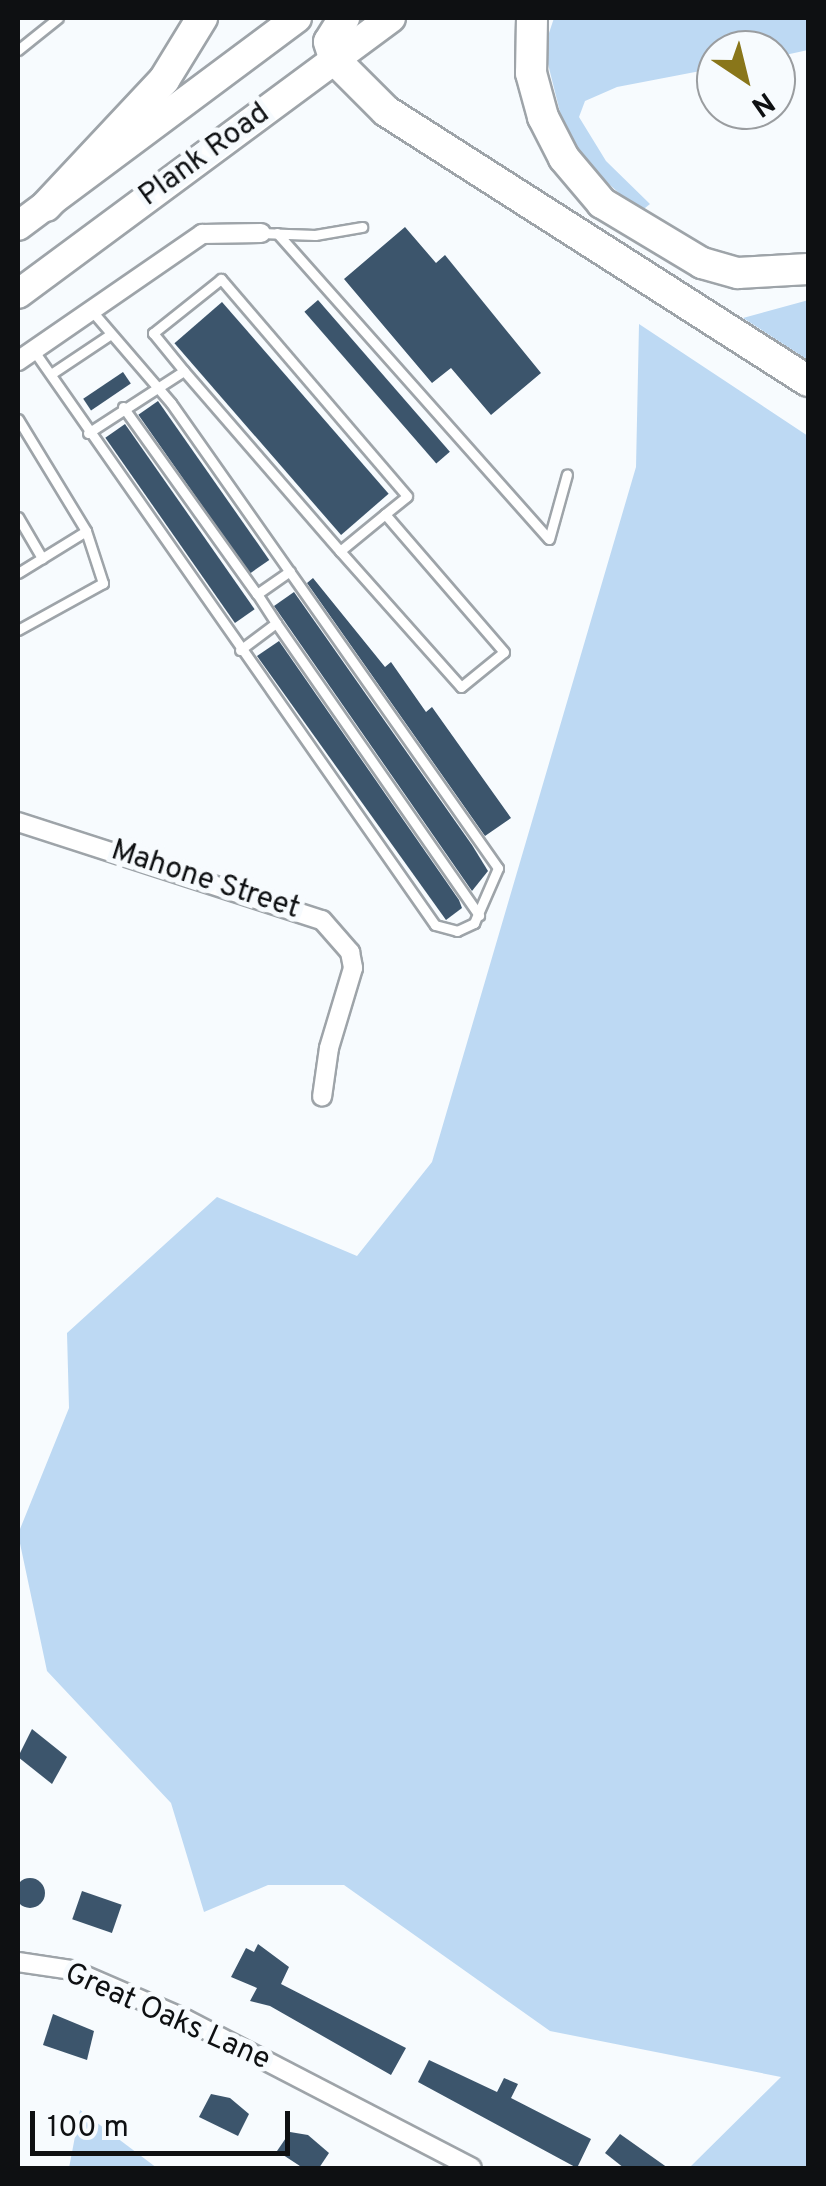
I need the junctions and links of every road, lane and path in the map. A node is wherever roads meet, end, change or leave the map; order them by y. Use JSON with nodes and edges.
{"nodes":[{"id":1,"x":57,"y":18,"type":"edge"},
{"id":2,"x":202,"y":18,"type":"edge"},
{"id":3,"x":297,"y":18,"type":"edge"},
{"id":4,"x":344,"y":18,"type":"edge"},
{"id":5,"x":391,"y":18,"type":"edge"},
{"id":6,"x":532,"y":18,"type":"edge"},
{"id":7,"x":18,"y":50,"type":"edge"},
{"id":8,"x":334,"y":60,"type":"junction"},
{"id":9,"x":46,"y":206,"type":"junction"},
{"id":10,"x":18,"y":226,"type":"edge"},
{"id":11,"x":362,"y":227,"type":"dead end"},
{"id":12,"x":269,"y":233,"type":"junction"},
{"id":13,"x":808,"y":269,"type":"edge"},
{"id":14,"x":18,"y":294,"type":"edge"},
{"id":15,"x":92,"y":311,"type":"junction"},
{"id":16,"x":111,"y":334,"type":"junction"},
{"id":17,"x":34,"y":351,"type":"junction"},
{"id":18,"x":18,"y":361,"type":"edge"},
{"id":19,"x":184,"y":371,"type":"junction"},
{"id":20,"x":50,"y":374,"type":"junction"},
{"id":21,"x":808,"y":381,"type":"edge"},
{"id":22,"x":155,"y":384,"type":"junction"},
{"id":23,"x":123,"y":407,"type":"junction"},
{"id":24,"x":18,"y":419,"type":"edge"},
{"id":25,"x":88,"y":432,"type":"junction"},
{"id":26,"x":567,"y":474,"type":"dead end"},
{"id":27,"x":385,"y":514,"type":"junction"},
{"id":28,"x":18,"y":517,"type":"edge"},
{"id":29,"x":86,"y":531,"type":"junction"},
{"id":30,"x":340,"y":551,"type":"junction"},
{"id":31,"x":42,"y":558,"type":"junction"},
{"id":32,"x":290,"y":571,"type":"junction"},
{"id":33,"x":18,"y":573,"type":"edge"},
{"id":34,"x":257,"y":594,"type":"junction"},
{"id":35,"x":276,"y":623,"type":"junction"},
{"id":36,"x":18,"y":630,"type":"edge"},
{"id":37,"x":240,"y":650,"type":"junction"},
{"id":38,"x":18,"y":822,"type":"edge"},
{"id":39,"x":479,"y":915,"type":"junction"},
{"id":40,"x":322,"y":1097,"type":"dead end"},
{"id":41,"x":18,"y":1962,"type":"edge"},
{"id":42,"x":472,"y":2168,"type":"edge"}],
"edges":[{"from":1,"to":7,"type":"lane"},
{"from":2,"to":9,"type":"highway"},
{"from":3,"to":9,"type":"highway","name":"Plank Road"},
{"from":4,"to":8,"type":"highway"},
{"from":5,"to":8,"type":"highway","name":"Plank Road"},
{"from":6,"to":13,"type":"highway"},
{"from":8,"to":14,"type":"highway","name":"Plank Road"},
{"from":8,"to":21,"type":"highway"},
{"from":9,"to":10,"type":"highway","name":"Plank Road"},
{"from":11,"to":12,"type":"lane"},
{"from":12,"to":15,"type":"street"},
{"from":12,"to":26,"type":"lane"},
{"from":15,"to":16,"type":"lane"},
{"from":15,"to":17,"type":"street"},
{"from":16,"to":20,"type":"lane"},
{"from":16,"to":22,"type":"lane"},
{"from":17,"to":18,"type":"street"},
{"from":17,"to":20,"type":"lane"},
{"from":19,"to":22,"type":"lane"},
{"from":19,"to":27,"type":"lane"},
{"from":19,"to":30,"type":"lane"},
{"from":20,"to":25,"type":"lane"},
{"from":22,"to":23,"type":"lane"},
{"from":22,"to":32,"type":"lane"},
{"from":23,"to":25,"type":"lane"},
{"from":23,"to":34,"type":"lane"},
{"from":24,"to":29,"type":"lane"},
{"from":25,"to":37,"type":"lane"},
{"from":27,"to":30,"type":"lane"},
{"from":27,"to":30,"type":"lane"},
{"from":28,"to":31,"type":"lane"},
{"from":29,"to":31,"type":"lane"},
{"from":29,"to":36,"type":"lane"},
{"from":31,"to":33,"type":"lane"},
{"from":32,"to":34,"type":"lane"},
{"from":32,"to":39,"type":"lane"},
{"from":34,"to":35,"type":"lane"},
{"from":35,"to":37,"type":"lane"},
{"from":35,"to":39,"type":"lane"},
{"from":37,"to":39,"type":"lane"},
{"from":38,"to":40,"type":"street","name":"Mahone Street"},
{"from":41,"to":42,"type":"street","name":"Great Oaks Lane"}]}
